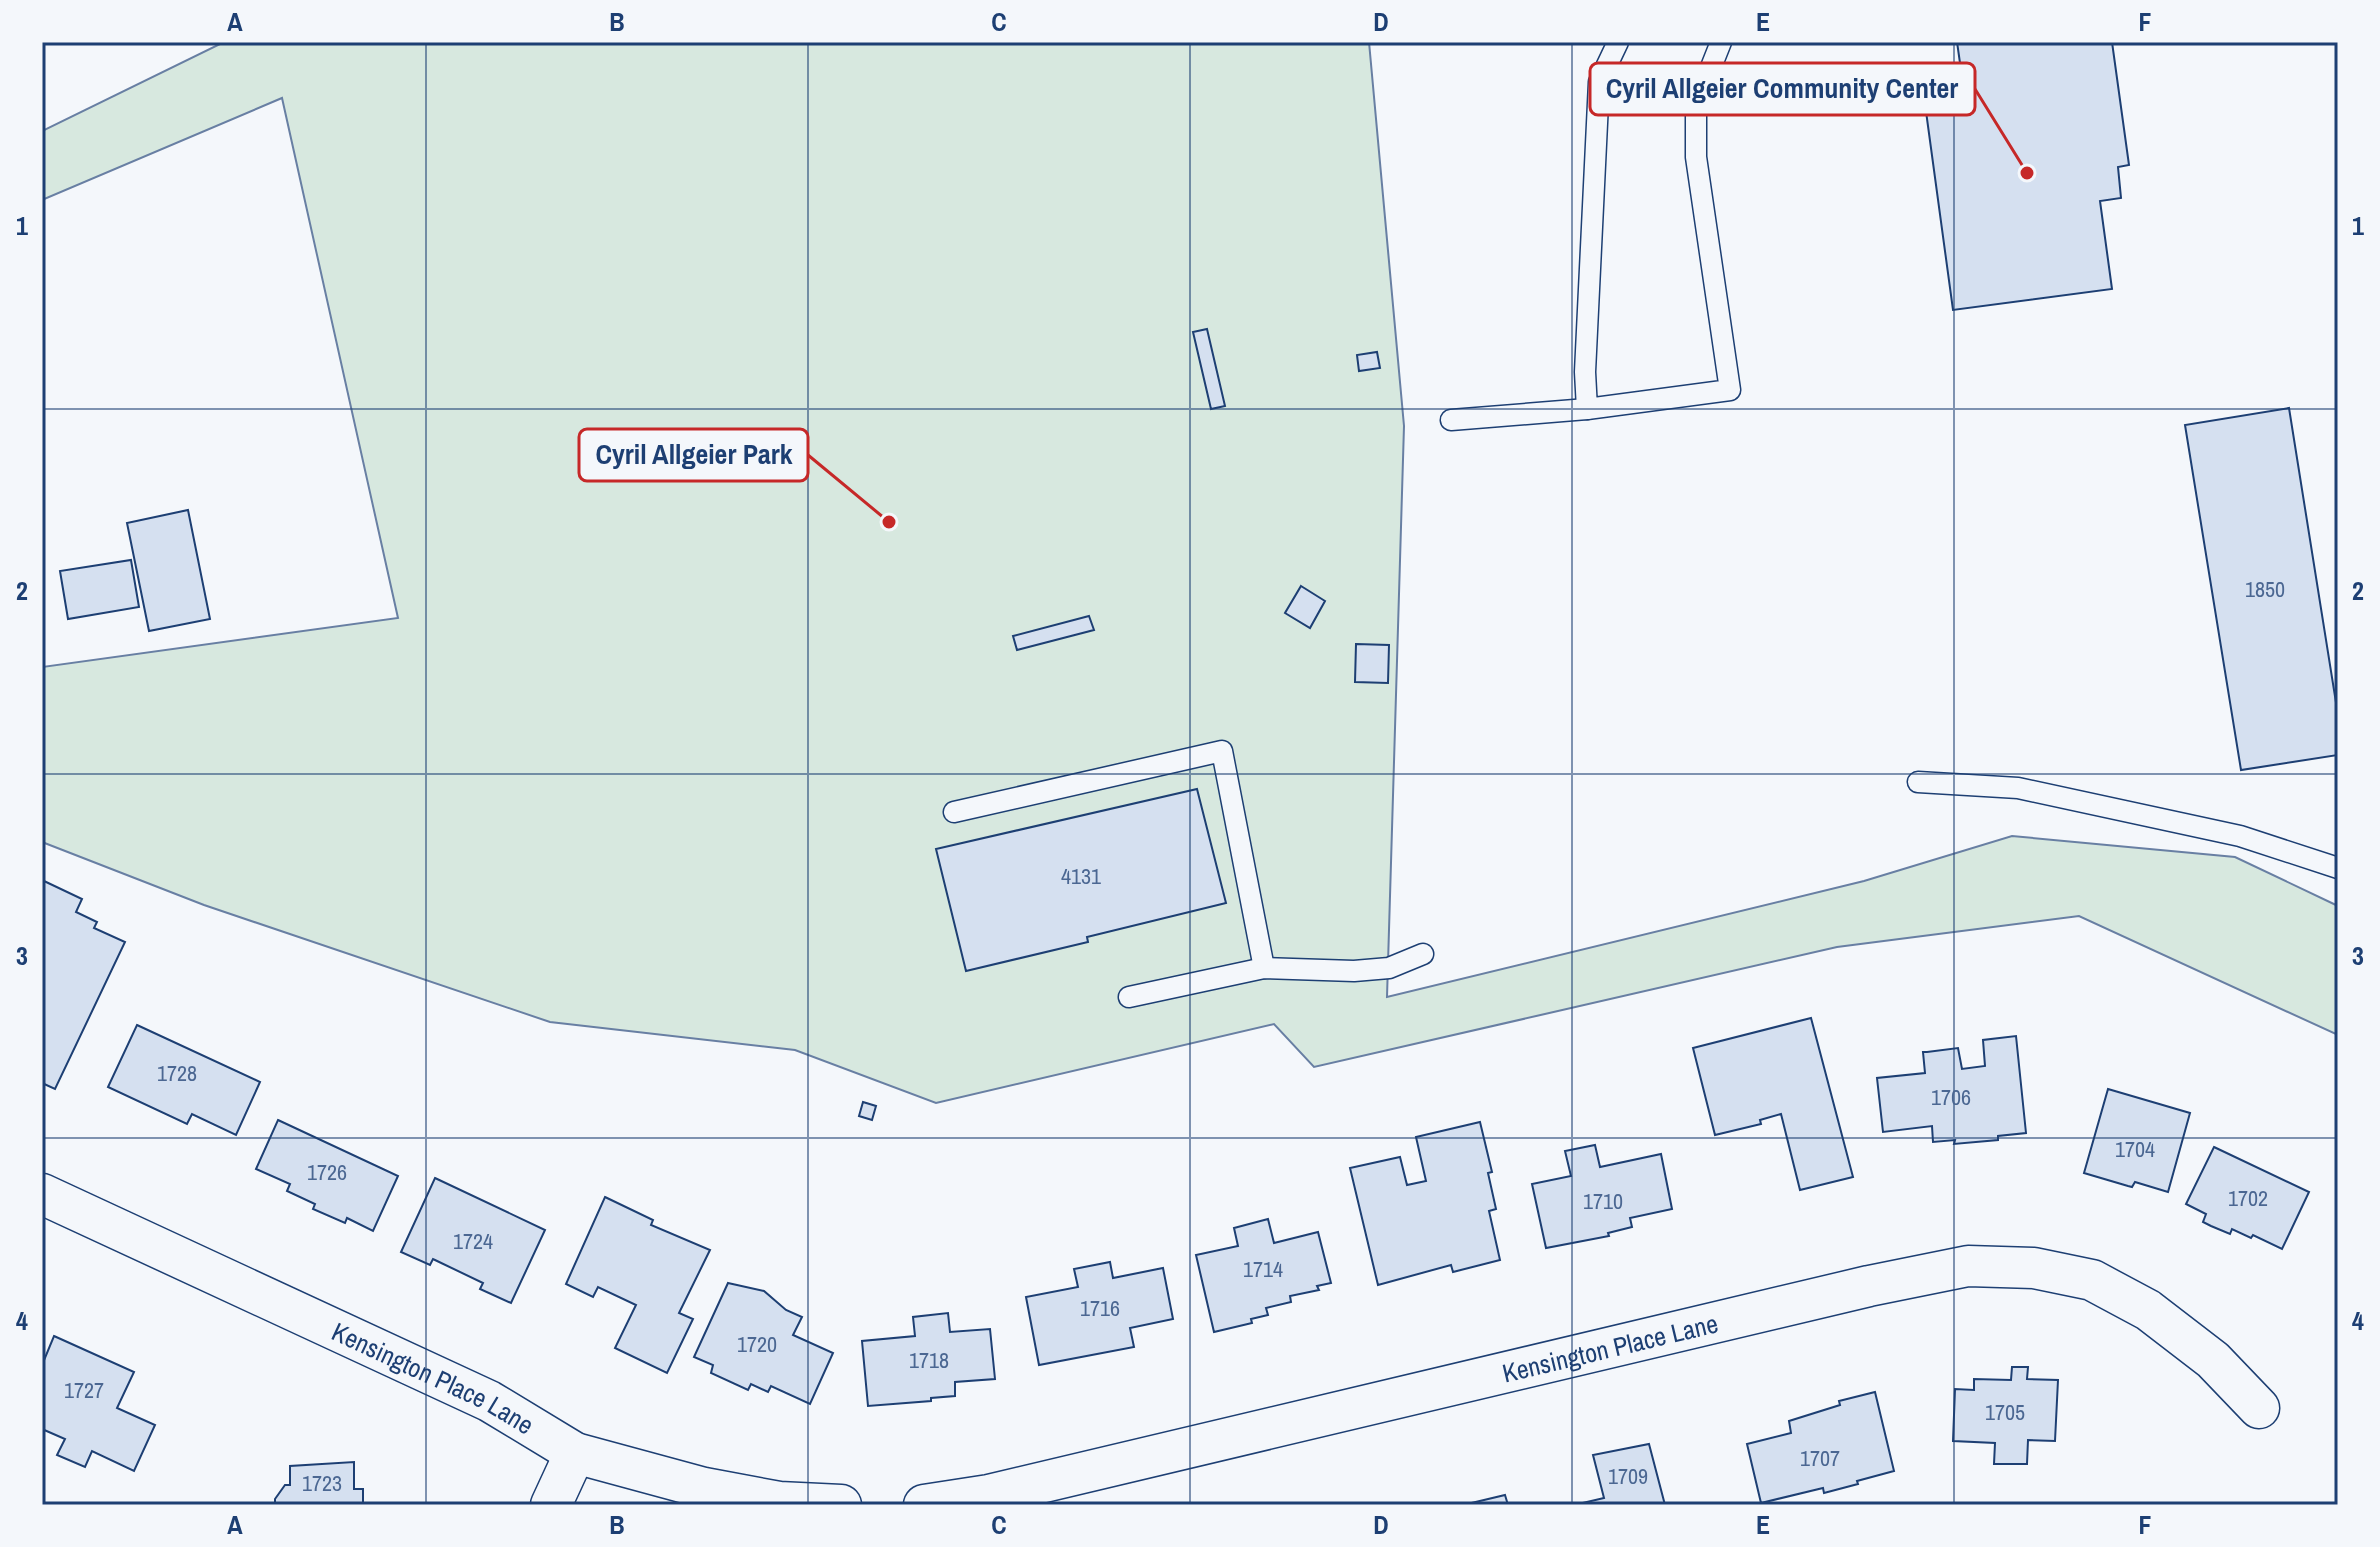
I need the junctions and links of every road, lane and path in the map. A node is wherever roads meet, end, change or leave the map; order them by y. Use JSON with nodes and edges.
{"nodes":[{"id":1,"x":1618,"y":42,"type":"edge"},
{"id":2,"x":1721,"y":42,"type":"edge"},
{"id":3,"x":1587,"y":409,"type":"junction"},
{"id":4,"x":1451,"y":420,"type":"dead end"},
{"id":5,"x":1918,"y":782,"type":"dead end"},
{"id":6,"x":954,"y":812,"type":"dead end"},
{"id":7,"x":2338,"y":868,"type":"edge"},
{"id":8,"x":1423,"y":954,"type":"dead end"},
{"id":9,"x":1264,"y":968,"type":"junction"},
{"id":10,"x":1129,"y":997,"type":"dead end"},
{"id":11,"x":42,"y":1194,"type":"edge"},
{"id":12,"x":2259,"y":1408,"type":"dead end"},
{"id":13,"x":575,"y":1453,"type":"junction"},
{"id":14,"x":551,"y":1505,"type":"edge"},
{"id":15,"x":841,"y":1505,"type":"edge"},
{"id":16,"x":924,"y":1505,"type":"edge"}],
"edges":[{"from":1,"to":3,"type":"lane"},
{"from":2,"to":3,"type":"lane"},
{"from":3,"to":4,"type":"lane"},
{"from":5,"to":7,"type":"lane"},
{"from":6,"to":9,"type":"lane"},
{"from":8,"to":9,"type":"lane"},
{"from":9,"to":10,"type":"lane"},
{"from":11,"to":13,"type":"street","name":"Kensington Place Lane"},
{"from":12,"to":16,"type":"street","name":"Kensington Place Lane"},
{"from":13,"to":14,"type":"street"},
{"from":13,"to":15,"type":"street","name":"Kensington Place Lane"}]}
